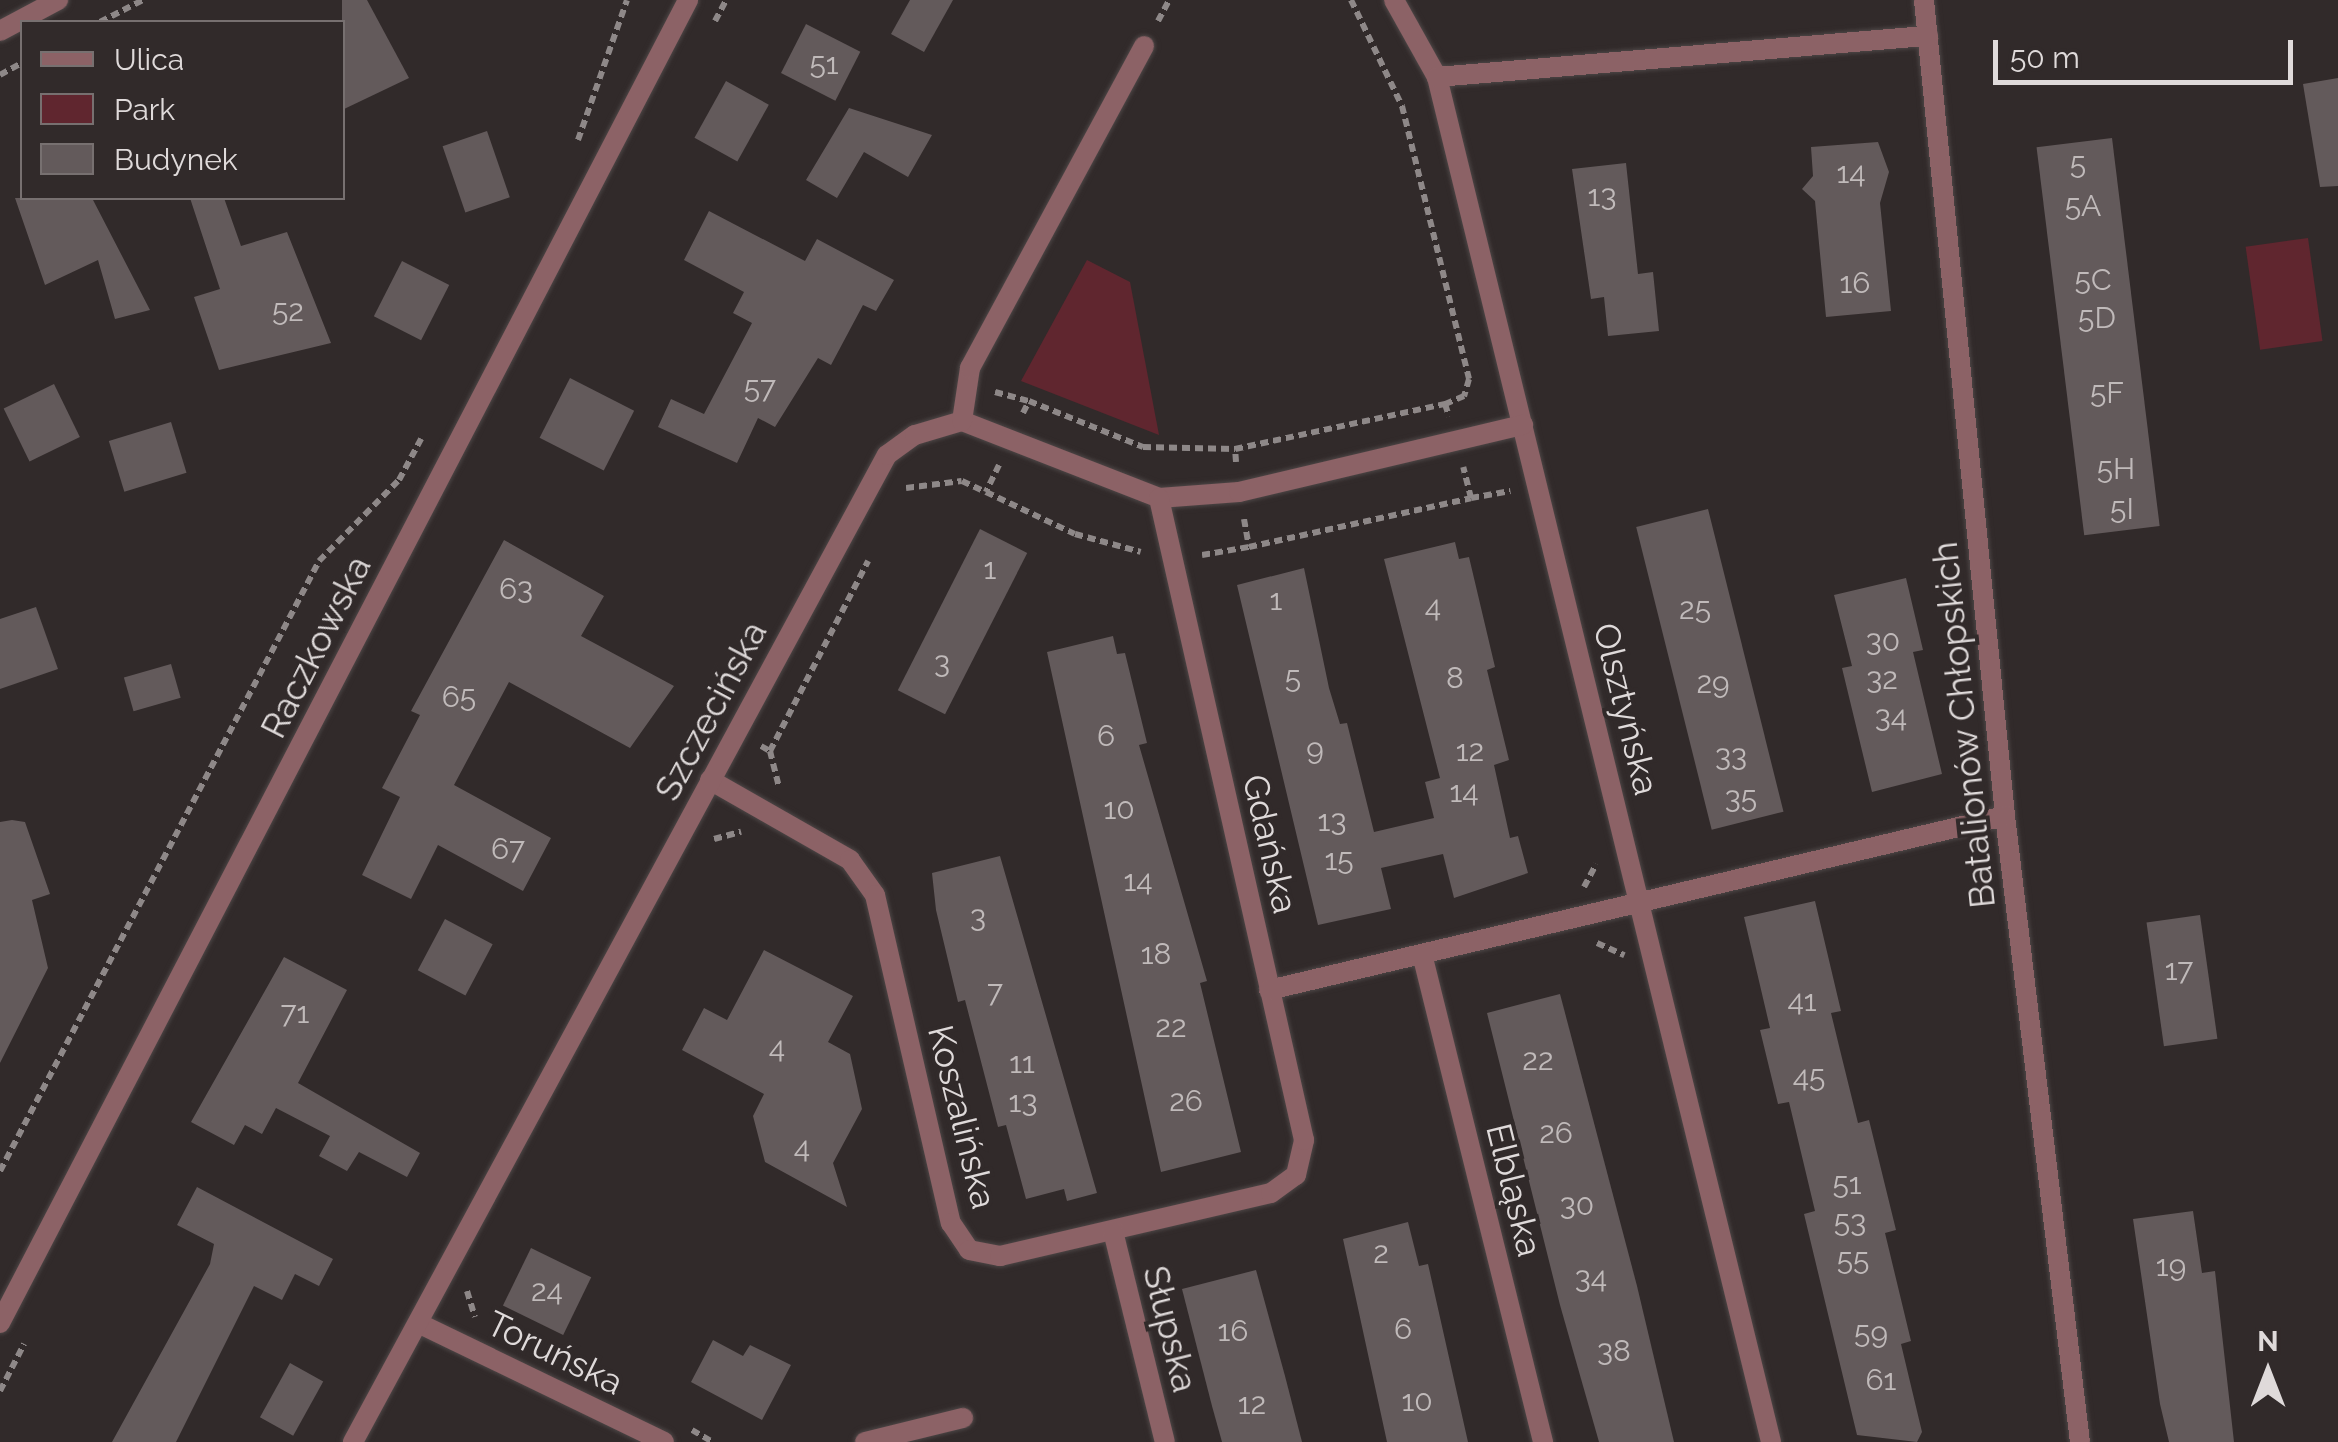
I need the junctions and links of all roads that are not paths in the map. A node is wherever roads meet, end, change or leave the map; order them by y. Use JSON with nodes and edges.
{"nodes":[{"id":1,"x":58,"y":0,"type":"edge"},
{"id":2,"x":688,"y":0,"type":"edge"},
{"id":3,"x":1394,"y":0,"type":"edge"},
{"id":4,"x":1924,"y":0,"type":"edge"},
{"id":5,"x":21,"y":20,"type":"edge"},
{"id":6,"x":1928,"y":36,"type":"junction"},
{"id":7,"x":1144,"y":46,"type":"dead end"},
{"id":8,"x":1437,"y":77,"type":"junction"},
{"id":9,"x":962,"y":421,"type":"junction"},
{"id":10,"x":1523,"y":425,"type":"junction"},
{"id":11,"x":1159,"y":498,"type":"junction"},
{"id":12,"x":710,"y":780,"type":"junction"},
{"id":13,"x":2005,"y":816,"type":"junction"},
{"id":14,"x":1640,"y":907,"type":"junction"},
{"id":15,"x":1422,"y":954,"type":"junction"},
{"id":16,"x":1269,"y":990,"type":"junction"},
{"id":17,"x":1270,"y":1193,"type":"joint"},
{"id":18,"x":1113,"y":1231,"type":"junction"},
{"id":19,"x":0,"y":1322,"type":"edge"},
{"id":20,"x":418,"y":1322,"type":"junction"},
{"id":21,"x":963,"y":1418,"type":"dead end"},
{"id":22,"x":354,"y":1442,"type":"edge"},
{"id":23,"x":664,"y":1442,"type":"edge"},
{"id":24,"x":865,"y":1442,"type":"edge"},
{"id":25,"x":1165,"y":1442,"type":"edge"},
{"id":26,"x":1543,"y":1442,"type":"edge"},
{"id":27,"x":1771,"y":1442,"type":"edge"},
{"id":28,"x":2080,"y":1442,"type":"edge"}],
"edges":[{"from":1,"to":5,"type":"street"},
{"from":2,"to":19,"type":"street","name":"Raczkowska"},
{"from":3,"to":8,"type":"street","name":"Olsztyńska"},
{"from":4,"to":6,"type":"street","name":"Batalionów Chłopskich"},
{"from":6,"to":8,"type":"street"},
{"from":6,"to":13,"type":"street","name":"Batalionów Chłopskich"},
{"from":7,"to":9,"type":"street"},
{"from":8,"to":10,"type":"street","name":"Olsztyńska"},
{"from":9,"to":11,"type":"street"},
{"from":9,"to":12,"type":"street","name":"Szczecińska"},
{"from":10,"to":11,"type":"street"},
{"from":10,"to":14,"type":"street","name":"Olsztyńska"},
{"from":11,"to":16,"type":"street","name":"Gdańska"},
{"from":12,"to":18,"type":"street","name":"Koszalińska"},
{"from":12,"to":20,"type":"street","name":"Szczecińska"},
{"from":13,"to":14,"type":"street"},
{"from":13,"to":28,"type":"street","name":"Batalionów Chłopskich"},
{"from":14,"to":15,"type":"street"},
{"from":14,"to":27,"type":"street","name":"Olsztyńska"},
{"from":15,"to":16,"type":"street"},
{"from":15,"to":26,"type":"street","name":"Elbląska"},
{"from":16,"to":17,"type":"street","name":"Gdańska"},
{"from":17,"to":18,"type":"street","name":"Koszalińska"},
{"from":18,"to":25,"type":"street","name":"Słupska"},
{"from":20,"to":22,"type":"street","name":"Szczecińska"},
{"from":20,"to":23,"type":"street","name":"Toruńska"},
{"from":21,"to":24,"type":"street"}]}
